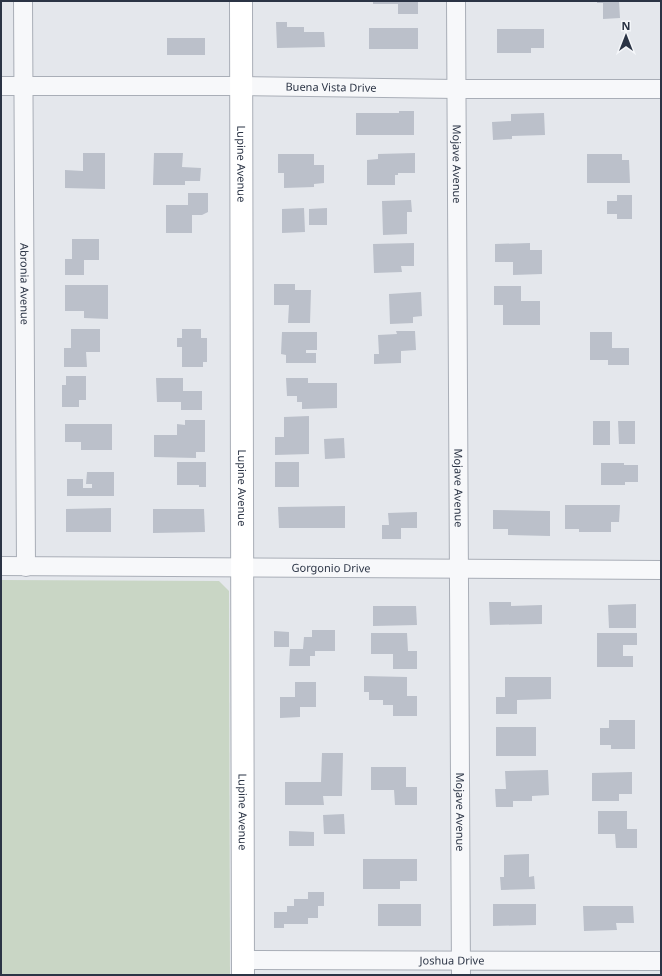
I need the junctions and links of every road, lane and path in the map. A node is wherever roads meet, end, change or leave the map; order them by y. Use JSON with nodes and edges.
{"nodes":[{"id":1,"x":23,"y":1,"type":"edge"},
{"id":2,"x":241,"y":1,"type":"edge"},
{"id":3,"x":456,"y":1,"type":"edge"},
{"id":4,"x":1,"y":86,"type":"edge"},
{"id":5,"x":23,"y":86,"type":"junction"},
{"id":6,"x":241,"y":86,"type":"junction"},
{"id":7,"x":456,"y":89,"type":"junction"},
{"id":8,"x":661,"y":89,"type":"edge"},
{"id":9,"x":1,"y":566,"type":"edge"},
{"id":10,"x":26,"y":567,"type":"junction"},
{"id":11,"x":242,"y":567,"type":"junction"},
{"id":12,"x":458,"y":568,"type":"junction"},
{"id":13,"x":661,"y":570,"type":"edge"},
{"id":14,"x":661,"y":961,"type":"edge"},
{"id":15,"x":461,"y":967,"type":"edge"},
{"id":16,"x":243,"y":968,"type":"edge"}],
"edges":[{"from":1,"to":5,"type":"street","name":"Abronia Avenue"},
{"from":2,"to":6,"type":"street","name":"Lupine Avenue"},
{"from":3,"to":7,"type":"street","name":"Mojave Avenue"},
{"from":4,"to":5,"type":"street","name":"Buena Vista Drive"},
{"from":5,"to":6,"type":"street","name":"Buena Vista Drive"},
{"from":5,"to":10,"type":"street","name":"Abronia Avenue"},
{"from":6,"to":7,"type":"street","name":"Buena Vista Drive"},
{"from":6,"to":11,"type":"street","name":"Lupine Avenue"},
{"from":7,"to":8,"type":"street","name":"Buena Vista Drive"},
{"from":7,"to":12,"type":"street","name":"Mojave Avenue"},
{"from":9,"to":10,"type":"street","name":"Gorgonio Drive"},
{"from":10,"to":11,"type":"street","name":"Gorgonio Drive"},
{"from":11,"to":12,"type":"street","name":"Gorgonio Drive"},
{"from":11,"to":16,"type":"street","name":"Lupine Avenue"},
{"from":12,"to":13,"type":"street","name":"Gorgonio Drive"},
{"from":12,"to":15,"type":"street","name":"Mojave Avenue"},
{"from":14,"to":15,"type":"street","name":"Joshua Drive"},
{"from":15,"to":16,"type":"street","name":"Joshua Drive"}]}
